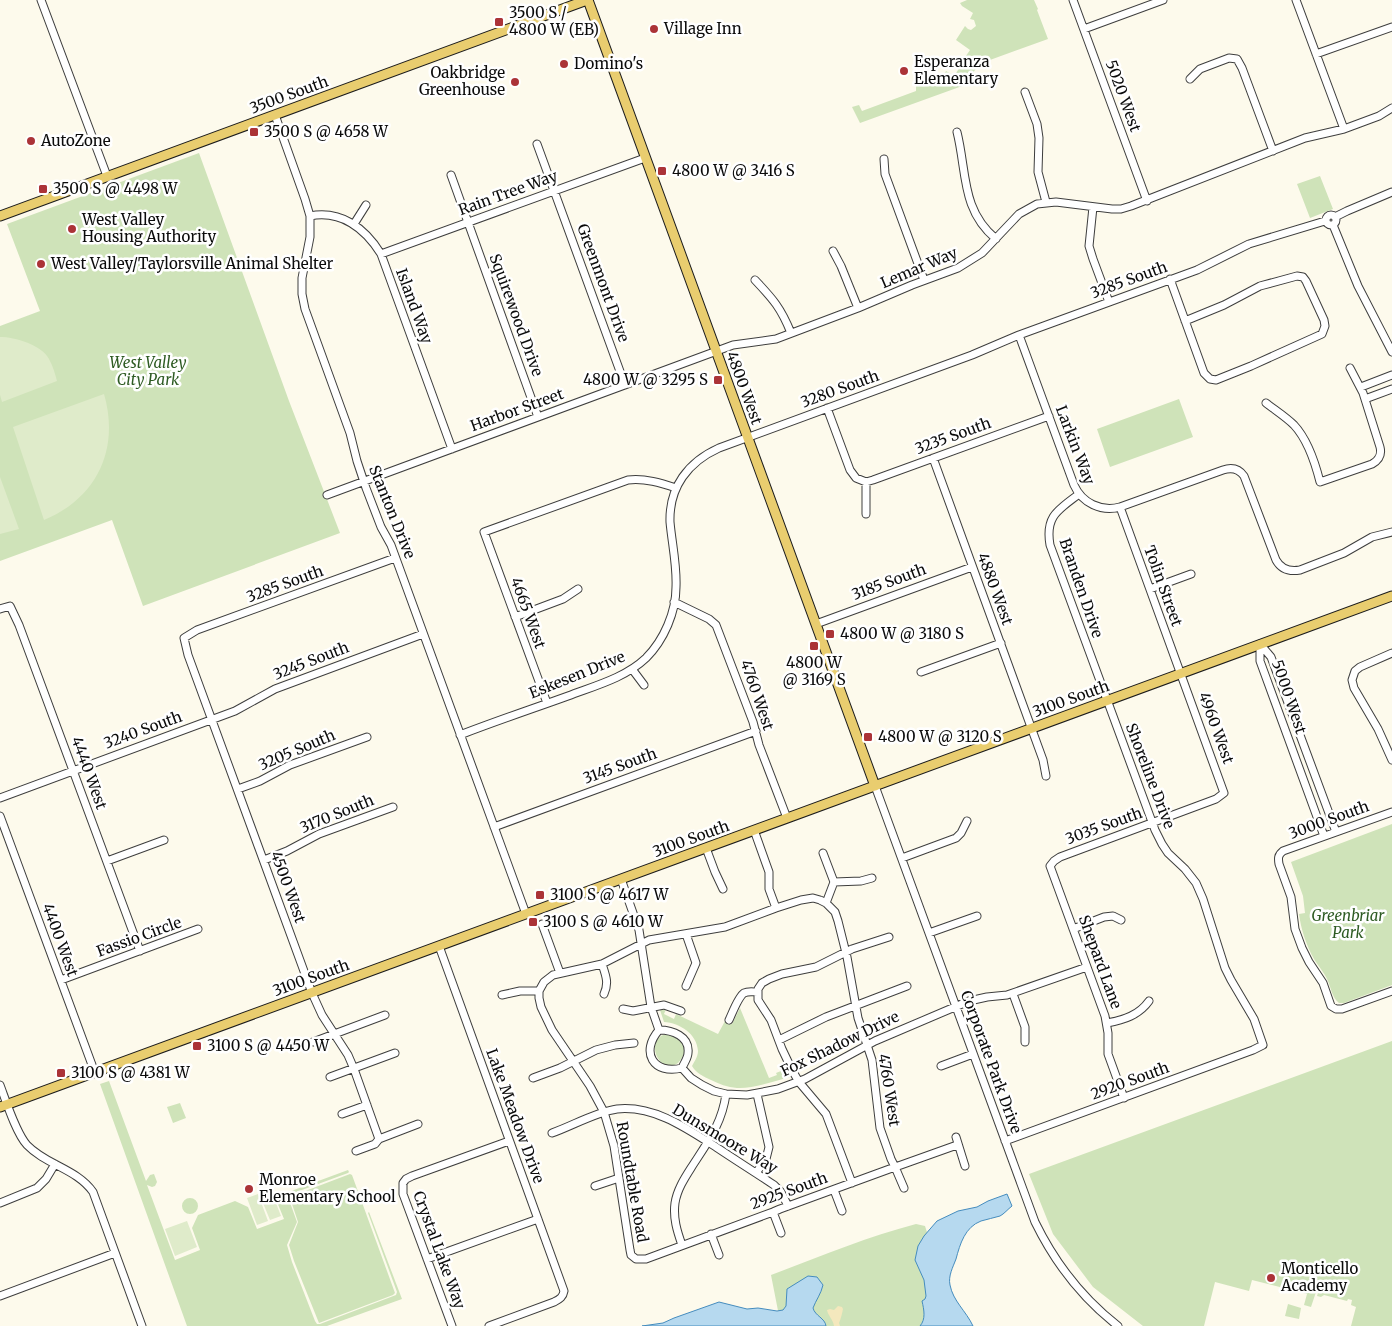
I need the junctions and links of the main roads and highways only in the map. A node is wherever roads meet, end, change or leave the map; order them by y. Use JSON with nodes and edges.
{"nodes":[{"id":1,"x":587,"y":0,"type":"edge"},
{"id":2,"x":0,"y":216,"type":"edge"},
{"id":3,"x":1392,"y":596,"type":"edge"},
{"id":4,"x":875,"y":786,"type":"junction"},
{"id":5,"x":4,"y":1106,"type":"edge"}],
"edges":[{"from":1,"to":2,"type":"main road","name":"3500 South"},
{"from":1,"to":4,"type":"main road","name":"4800 West"},
{"from":3,"to":4,"type":"main road","name":"3100 South"},
{"from":4,"to":5,"type":"main road","name":"3100 South"}]}
